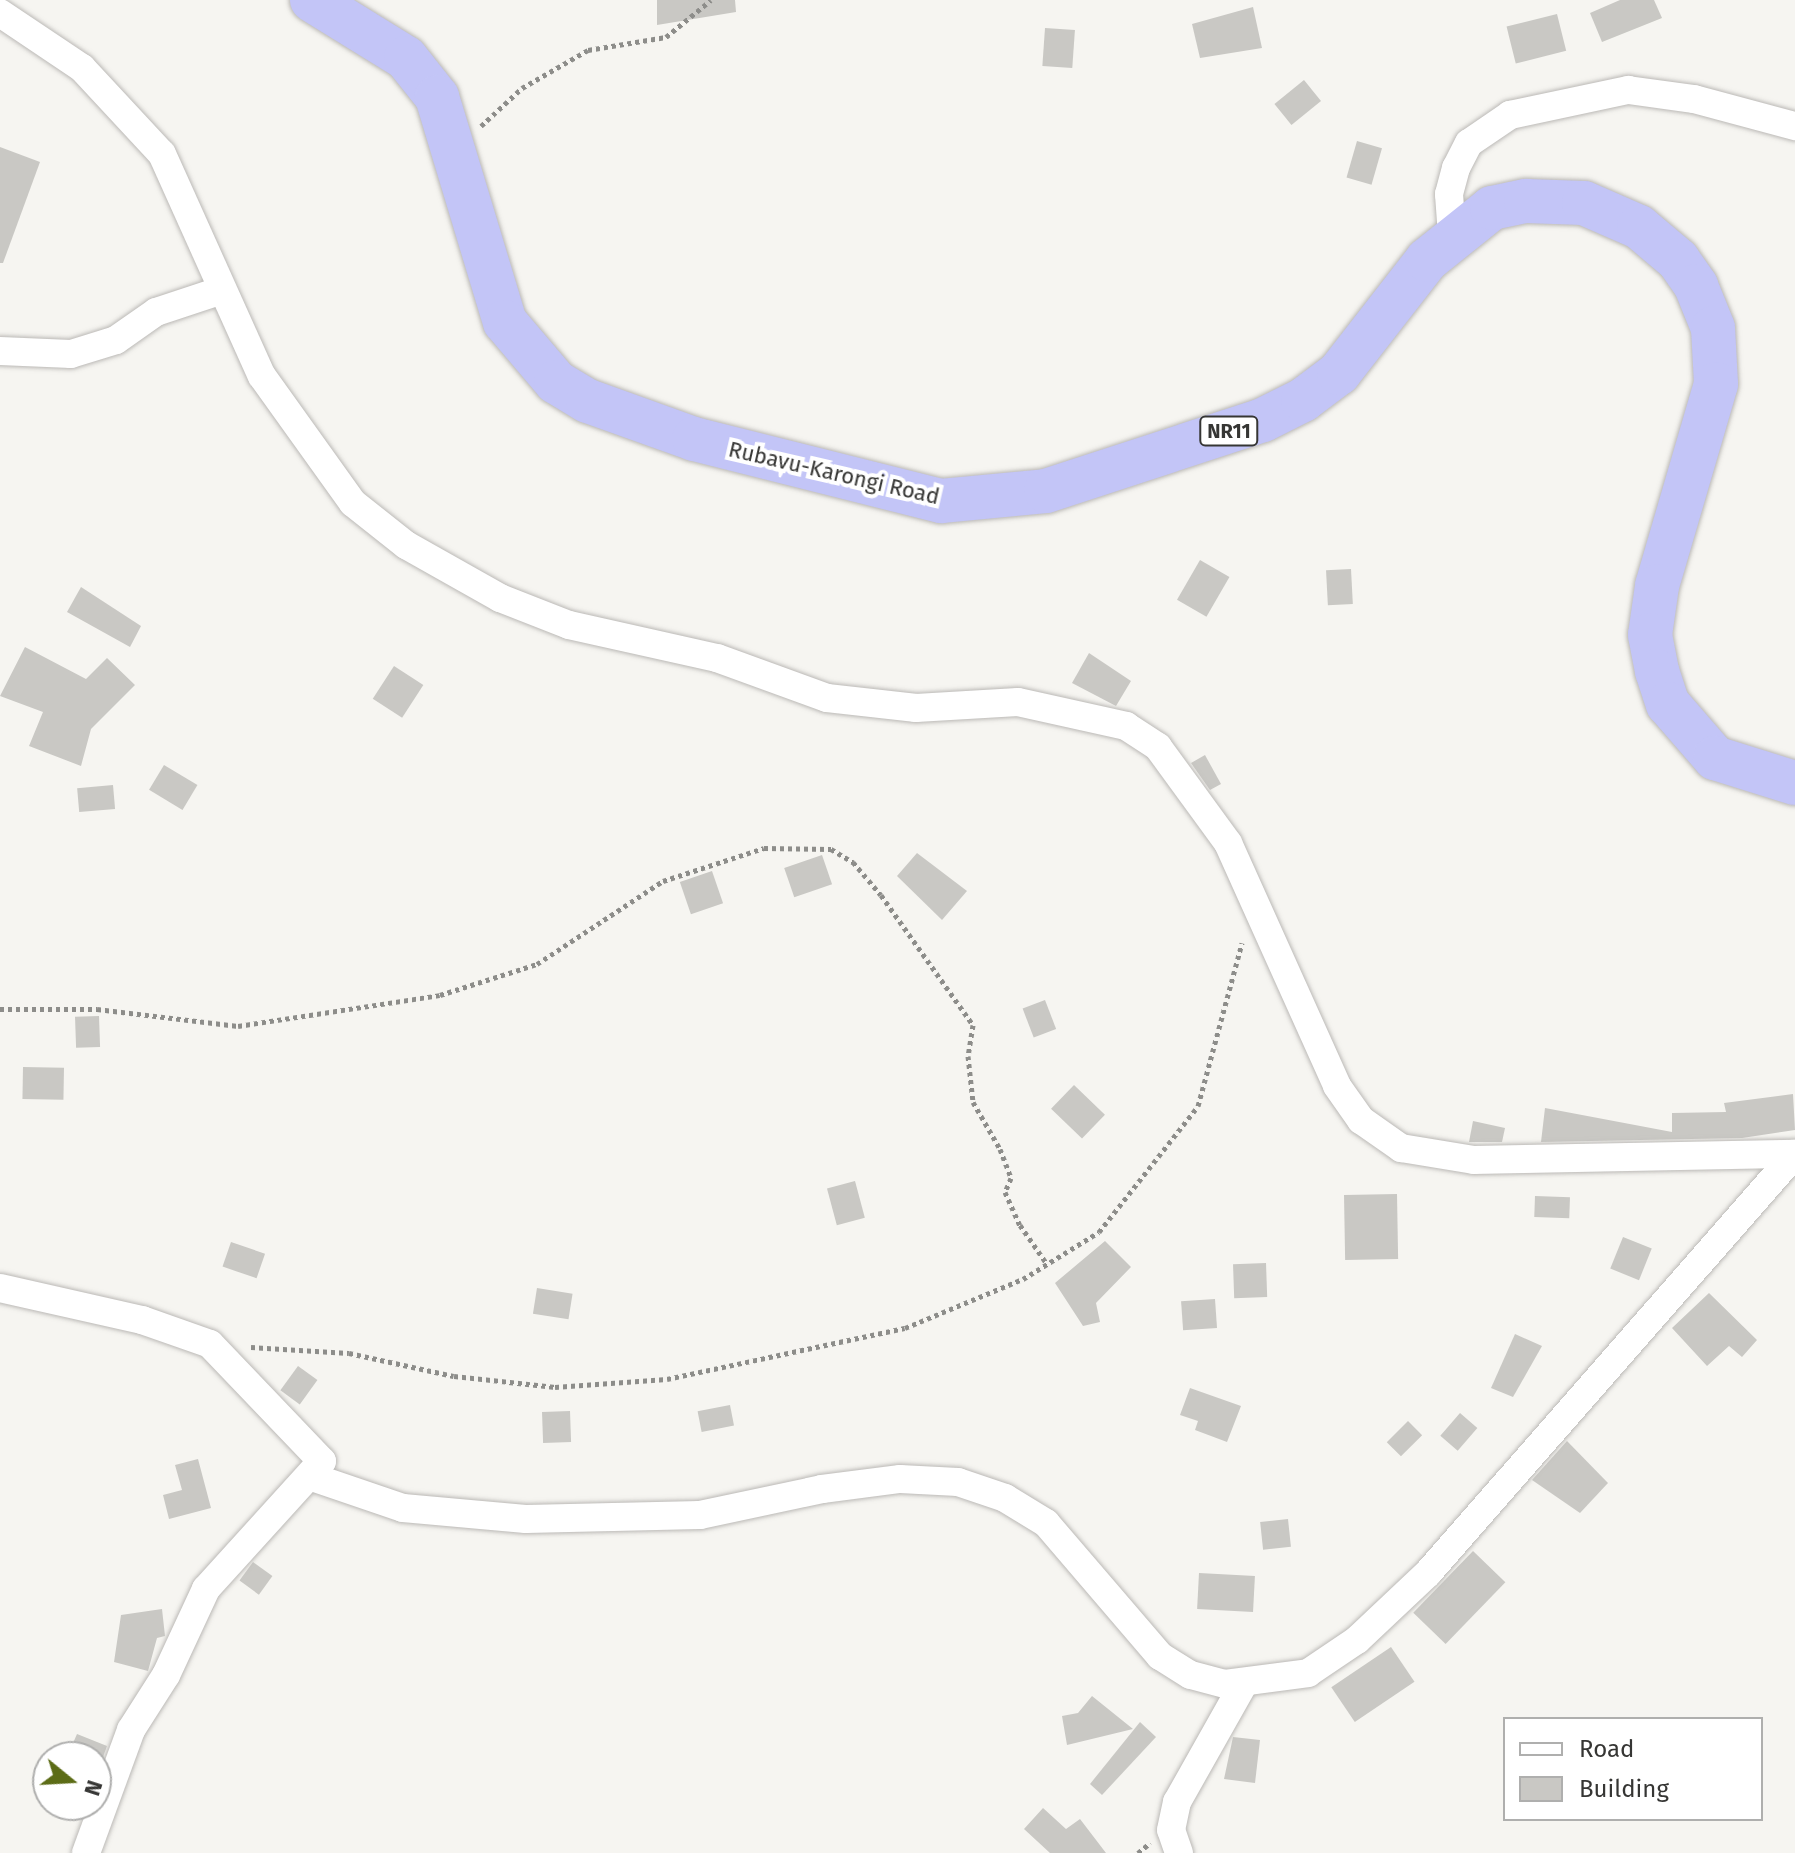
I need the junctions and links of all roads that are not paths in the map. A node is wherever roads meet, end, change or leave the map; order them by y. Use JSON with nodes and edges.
{"nodes":[{"id":1,"x":312,"y":0,"type":"edge"},
{"id":2,"x":0,"y":13,"type":"edge"},
{"id":3,"x":1795,"y":126,"type":"edge"},
{"id":4,"x":1452,"y":235,"type":"junction"},
{"id":5,"x":219,"y":291,"type":"junction"},
{"id":6,"x":0,"y":351,"type":"edge"},
{"id":7,"x":1795,"y":783,"type":"edge"},
{"id":8,"x":1795,"y":1154,"type":"edge"},
{"id":9,"x":0,"y":1288,"type":"edge"},
{"id":10,"x":312,"y":1477,"type":"junction"},
{"id":11,"x":1244,"y":1683,"type":"junction"},
{"id":12,"x":86,"y":1853,"type":"edge"},
{"id":13,"x":1179,"y":1853,"type":"edge"}],
"edges":[{"from":1,"to":4,"type":"highway","name":"Rubavu-Karongi Road","number":"NR11"},
{"from":2,"to":5,"type":"street"},
{"from":3,"to":4,"type":"street"},
{"from":4,"to":7,"type":"highway","name":"Rubavu-Karongi Road","number":"NR11"},
{"from":5,"to":6,"type":"street"},
{"from":5,"to":8,"type":"street"},
{"from":8,"to":11,"type":"street"},
{"from":9,"to":10,"type":"street"},
{"from":10,"to":11,"type":"street"},
{"from":10,"to":12,"type":"street"},
{"from":11,"to":13,"type":"street"}]}
